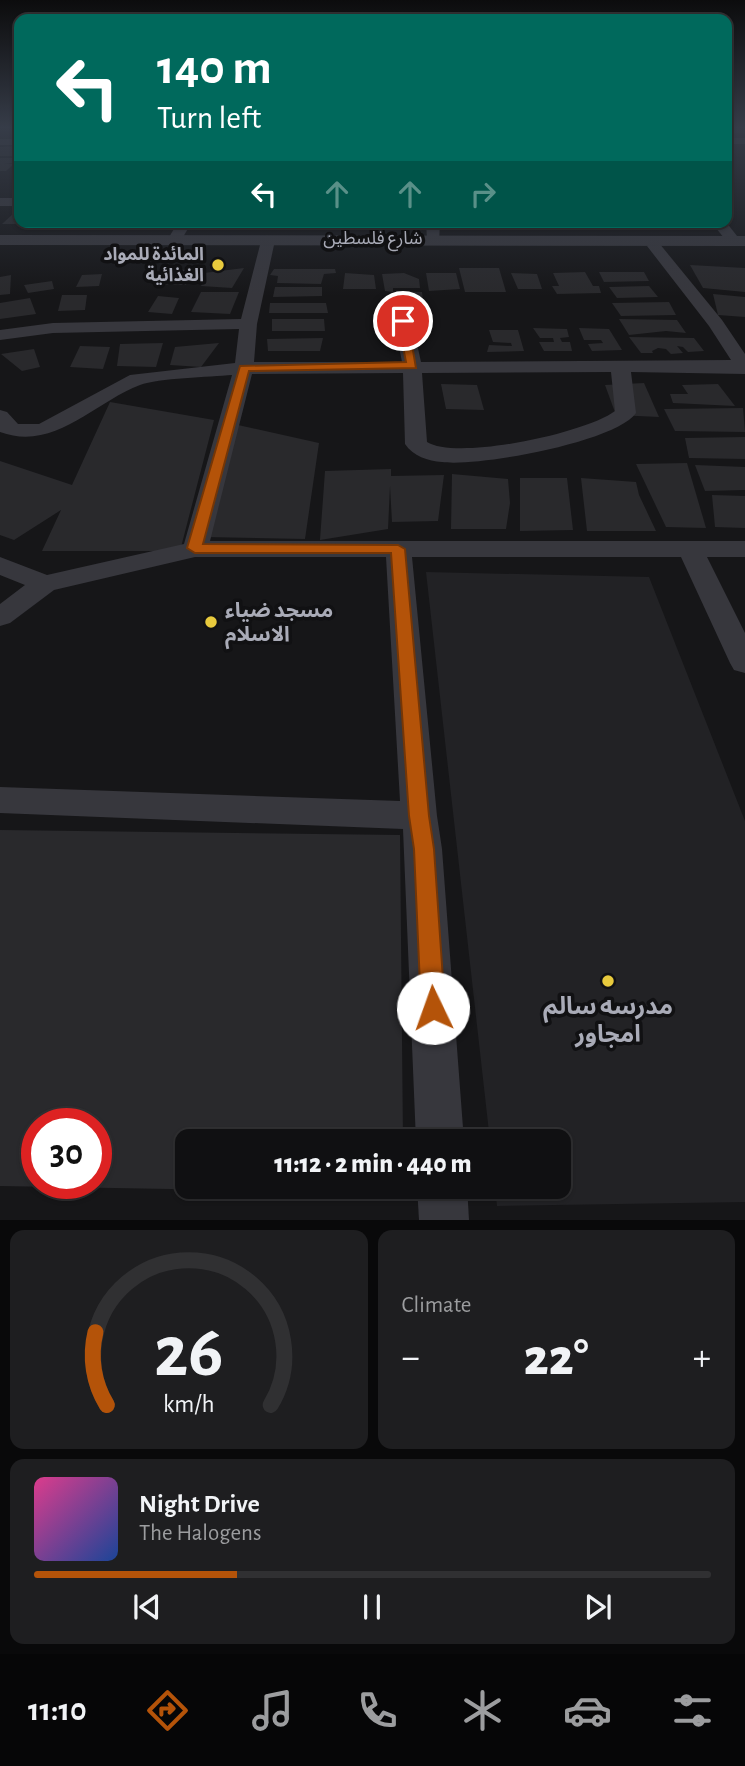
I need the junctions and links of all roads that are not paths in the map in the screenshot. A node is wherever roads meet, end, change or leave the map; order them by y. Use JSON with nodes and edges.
{"nodes":[{"id":1,"x":181,"y":228,"type":"edge"},
{"id":2,"x":725,"y":228,"type":"edge"},
{"id":3,"x":433,"y":231,"type":"edge"},
{"id":4,"x":175,"y":239,"type":"junction"},
{"id":5,"x":0,"y":240,"type":"edge"},
{"id":6,"x":103,"y":242,"type":"junction"},
{"id":7,"x":741,"y":242,"type":"edge"},
{"id":8,"x":0,"y":245,"type":"edge"},
{"id":9,"x":267,"y":245,"type":"junction"},
{"id":10,"x":654,"y":246,"type":"junction"},
{"id":11,"x":403,"y":321,"type":"dead end"},
{"id":12,"x":248,"y":324,"type":"junction"},
{"id":13,"x":716,"y":324,"type":"junction"},
{"id":14,"x":735,"y":326,"type":"dead end"},
{"id":15,"x":0,"y":335,"type":"edge"},
{"id":16,"x":412,"y":365,"type":"junction"},
{"id":17,"x":620,"y":365,"type":"junction"},
{"id":18,"x":744,"y":367,"type":"edge"},
{"id":19,"x":244,"y":368,"type":"junction"},
{"id":20,"x":0,"y":416,"type":"edge"},
{"id":21,"x":195,"y":548,"type":"junction"},
{"id":22,"x":398,"y":549,"type":"junction"},
{"id":23,"x":690,"y":549,"type":"junction"},
{"id":24,"x":745,"y":549,"type":"edge"},
{"id":25,"x":0,"y":565,"type":"edge"},
{"id":26,"x":45,"y":583,"type":"junction"},
{"id":27,"x":0,"y":617,"type":"edge"},
{"id":28,"x":745,"y":663,"type":"edge"},
{"id":29,"x":0,"y":800,"type":"edge"},
{"id":30,"x":419,"y":816,"type":"junction"},
{"id":31,"x":439,"y":1129,"type":"edge"},
{"id":32,"x":443,"y":1199,"type":"edge"},
{"id":33,"x":444,"y":1220,"type":"edge"}],
"edges":[{"from":1,"to":4,"type":"street"},
{"from":2,"to":7,"type":"street"},
{"from":3,"to":4,"type":"street","name":"شارع فلسطين"},
{"from":3,"to":7,"type":"street","name":"شارع فلسطين"},
{"from":4,"to":6,"type":"street","name":"شارع فلسطين"},
{"from":5,"to":6,"type":"street","name":"شارع فلسطين"},
{"from":6,"to":8,"type":"street","name":"شارع فلسطين"},
{"from":6,"to":9,"type":"street","name":"شارع فلسطين"},
{"from":7,"to":10,"type":"street","name":"شارع فلسطين"},
{"from":9,"to":10,"type":"street","name":"شارع فلسطين"},
{"from":9,"to":12,"type":"street"},
{"from":10,"to":13,"type":"street"},
{"from":11,"to":16,"type":"street"},
{"from":12,"to":15,"type":"street"},
{"from":12,"to":19,"type":"street"},
{"from":13,"to":14,"type":"street"},
{"from":13,"to":18,"type":"street"},
{"from":16,"to":17,"type":"street"},
{"from":16,"to":17,"type":"street"},
{"from":16,"to":19,"type":"street"},
{"from":17,"to":18,"type":"street"},
{"from":19,"to":20,"type":"street"},
{"from":19,"to":21,"type":"street"},
{"from":21,"to":22,"type":"street"},
{"from":21,"to":26,"type":"street"},
{"from":22,"to":23,"type":"street"},
{"from":22,"to":30,"type":"street"},
{"from":23,"to":24,"type":"street"},
{"from":23,"to":28,"type":"street"},
{"from":25,"to":26,"type":"street"},
{"from":26,"to":27,"type":"street"},
{"from":29,"to":30,"type":"street"},
{"from":30,"to":31,"type":"street"},
{"from":32,"to":33,"type":"street"}]}
